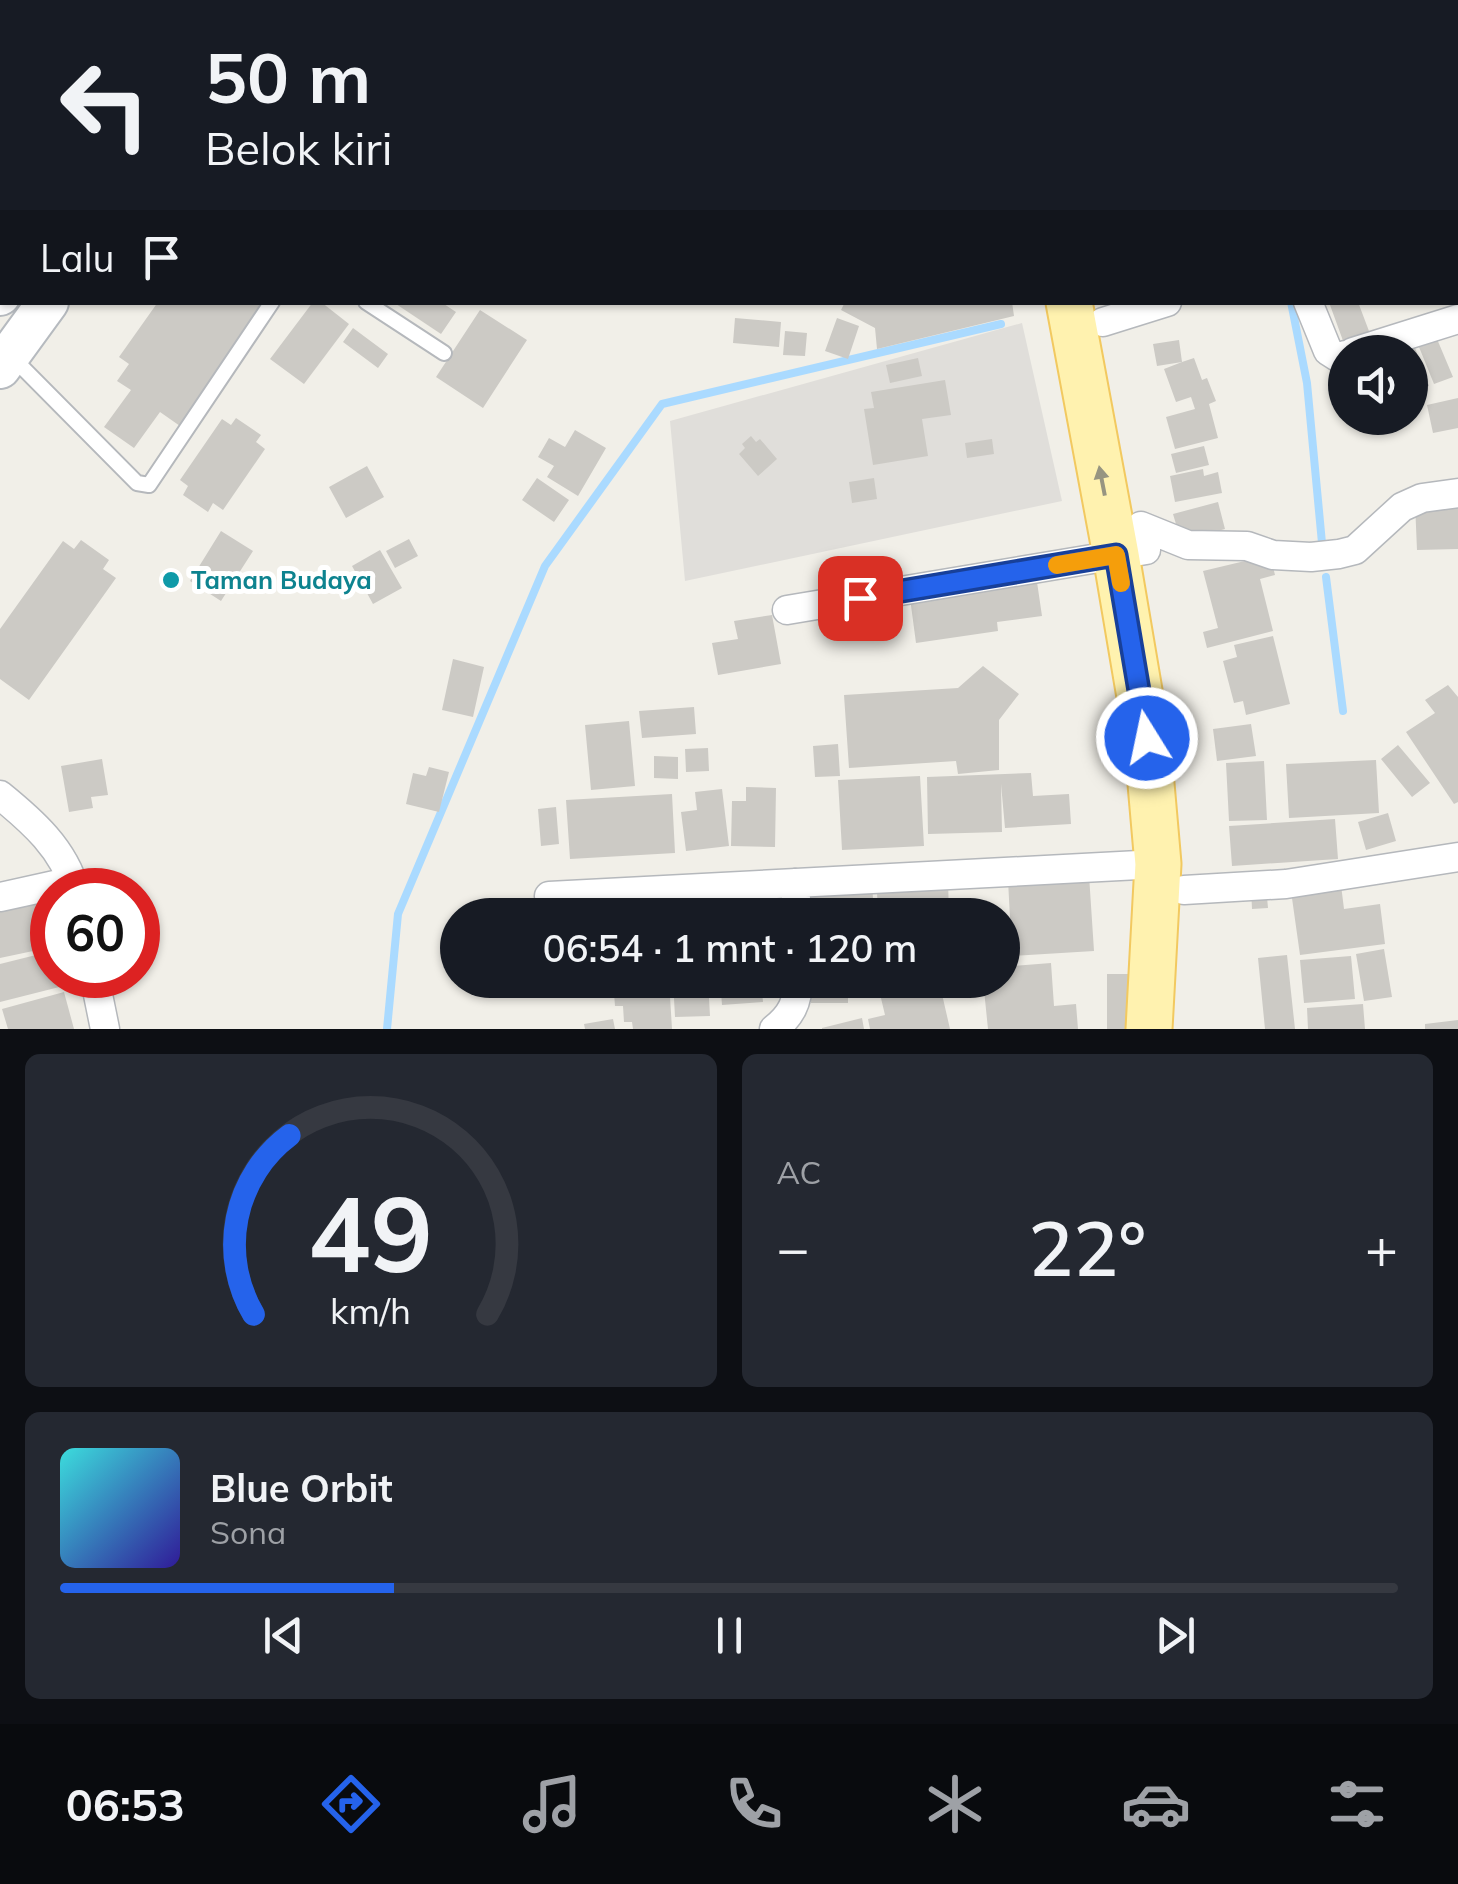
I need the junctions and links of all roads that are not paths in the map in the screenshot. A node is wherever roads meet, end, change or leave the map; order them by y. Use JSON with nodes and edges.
{"nodes":[{"id":1,"x":46,"y":305,"type":"edge"},
{"id":2,"x":270,"y":305,"type":"edge"},
{"id":3,"x":371,"y":305,"type":"edge"},
{"id":4,"x":1134,"y":305,"type":"edge"},
{"id":5,"x":1309,"y":305,"type":"edge"},
{"id":6,"x":1090,"y":309,"type":"edge"},
{"id":7,"x":1458,"y":319,"type":"edge"},
{"id":8,"x":1407,"y":335,"type":"edge"},
{"id":9,"x":1328,"y":351,"type":"edge"},
{"id":10,"x":444,"y":353,"type":"dead end"},
{"id":11,"x":5,"y":361,"type":"edge"},
{"id":12,"x":1458,"y":492,"type":"edge"},
{"id":13,"x":1134,"y":544,"type":"junction"},
{"id":14,"x":787,"y":610,"type":"dead end"},
{"id":15,"x":0,"y":795,"type":"edge"},
{"id":16,"x":1458,"y":857,"type":"edge"},
{"id":17,"x":67,"y":868,"type":"edge"},
{"id":18,"x":1171,"y":877,"type":"junction"},
{"id":19,"x":795,"y":883,"type":"junction"},
{"id":20,"x":30,"y":893,"type":"edge"},
{"id":21,"x":549,"y":896,"type":"dead end"},
{"id":22,"x":0,"y":897,"type":"edge"},
{"id":23,"x":796,"y":898,"type":"edge"},
{"id":24,"x":99,"y":998,"type":"edge"},
{"id":25,"x":797,"y":998,"type":"edge"},
{"id":26,"x":105,"y":1029,"type":"edge"},
{"id":27,"x":774,"y":1029,"type":"edge"},
{"id":28,"x":1149,"y":1029,"type":"edge"},
{"id":29,"x":1179,"y":1029,"type":"edge"}],
"edges":[{"from":1,"to":11,"type":"main road"},
{"from":2,"to":11,"type":"lane"},
{"from":3,"to":10,"type":"lane"},
{"from":4,"to":6,"type":"street"},
{"from":5,"to":9,"type":"street"},
{"from":6,"to":13,"type":"main road"},
{"from":7,"to":8,"type":"street"},
{"from":12,"to":13,"type":"street"},
{"from":13,"to":14,"type":"street"},
{"from":13,"to":18,"type":"main road"},
{"from":15,"to":17,"type":"street"},
{"from":16,"to":18,"type":"street"},
{"from":18,"to":19,"type":"street"},
{"from":18,"to":28,"type":"main road"},
{"from":18,"to":29,"type":"main road"},
{"from":19,"to":21,"type":"street"},
{"from":19,"to":23,"type":"street"},
{"from":20,"to":22,"type":"street"},
{"from":24,"to":26,"type":"street"},
{"from":25,"to":27,"type":"street"}]}
